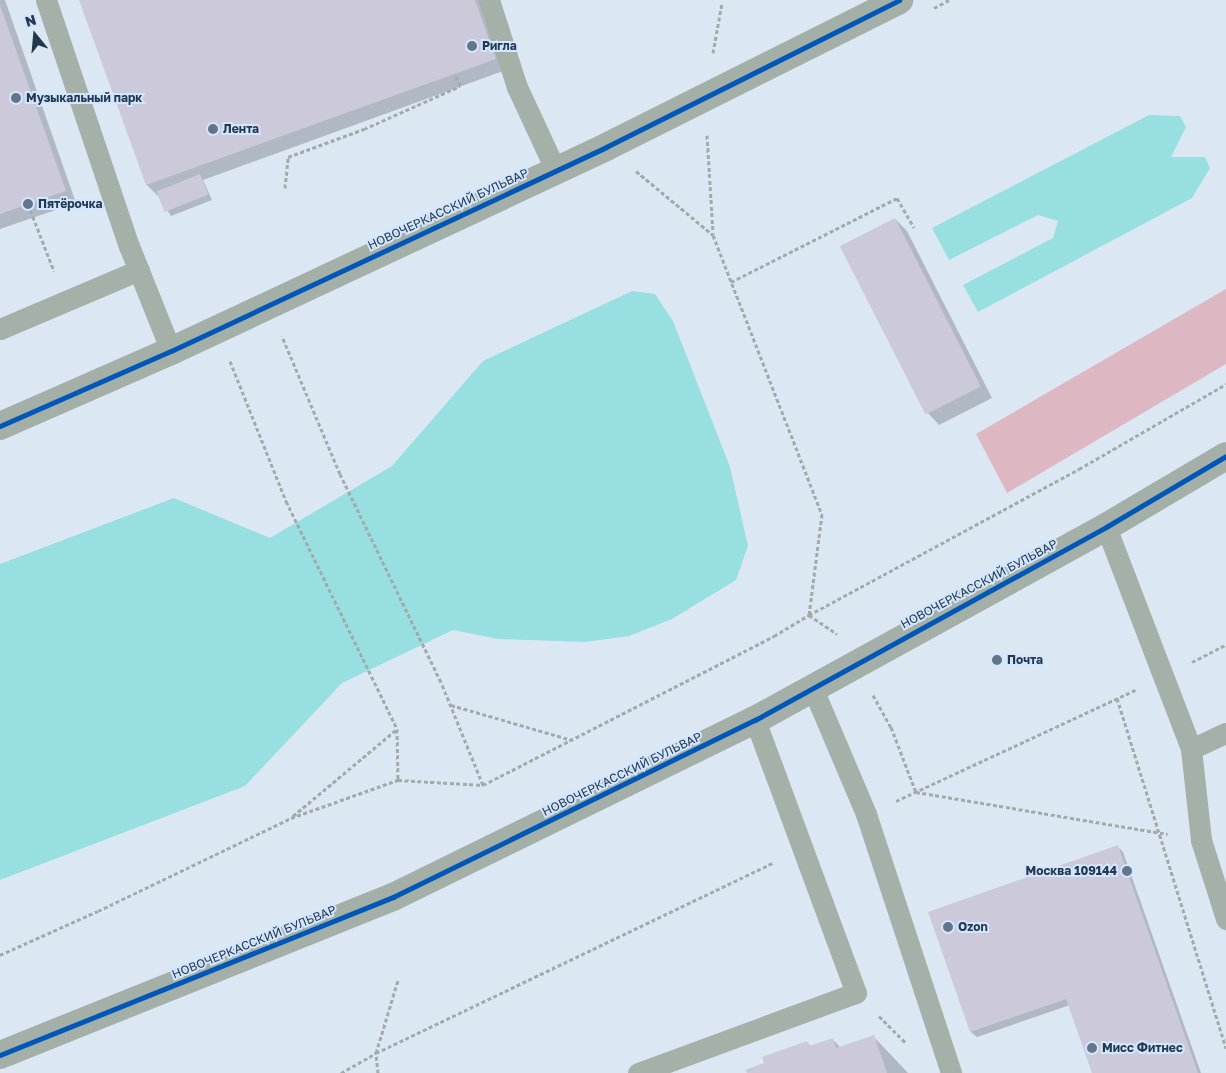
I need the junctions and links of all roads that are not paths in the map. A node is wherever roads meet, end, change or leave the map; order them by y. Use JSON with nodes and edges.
{"nodes":[{"id":1,"x":46,"y":0,"type":"edge"},
{"id":2,"x":489,"y":0,"type":"edge"},
{"id":3,"x":899,"y":0,"type":"edge"},
{"id":4,"x":555,"y":169,"type":"junction"},
{"id":5,"x":138,"y":270,"type":"junction"},
{"id":6,"x":0,"y":329,"type":"edge"},
{"id":7,"x":172,"y":351,"type":"junction"},
{"id":8,"x":0,"y":426,"type":"edge"},
{"id":9,"x":1226,"y":456,"type":"edge"},
{"id":10,"x":1106,"y":527,"type":"junction"},
{"id":11,"x":814,"y":688,"type":"junction"},
{"id":12,"x":755,"y":720,"type":"junction"},
{"id":13,"x":1226,"y":733,"type":"edge"},
{"id":14,"x":1191,"y":749,"type":"junction"},
{"id":15,"x":1226,"y":919,"type":"edge"},
{"id":16,"x":0,"y":1055,"type":"edge"},
{"id":17,"x":638,"y":1073,"type":"edge"},
{"id":18,"x":951,"y":1073,"type":"edge"}],
"edges":[{"from":1,"to":5,"type":"lane"},
{"from":2,"to":4,"type":"lane"},
{"from":3,"to":4,"type":"street","name":"НОВОЧЕРКАССКИЙ БУЛЬВАР"},
{"from":4,"to":7,"type":"street","name":"НОВОЧЕРКАССКИЙ БУЛЬВАР"},
{"from":5,"to":6,"type":"lane"},
{"from":5,"to":7,"type":"lane"},
{"from":7,"to":8,"type":"street","name":"НОВОЧЕРКАССКИЙ БУЛЬВАР"},
{"from":9,"to":10,"type":"street","name":"НОВОЧЕРКАССКИЙ БУЛЬВАР"},
{"from":10,"to":11,"type":"street","name":"НОВОЧЕРКАССКИЙ БУЛЬВАР"},
{"from":10,"to":14,"type":"lane"},
{"from":11,"to":12,"type":"street","name":"НОВОЧЕРКАССКИЙ БУЛЬВАР"},
{"from":11,"to":18,"type":"lane"},
{"from":12,"to":16,"type":"street","name":"НОВОЧЕРКАССКИЙ БУЛЬВАР"},
{"from":12,"to":17,"type":"lane"},
{"from":13,"to":14,"type":"lane"},
{"from":14,"to":15,"type":"lane"}]}
